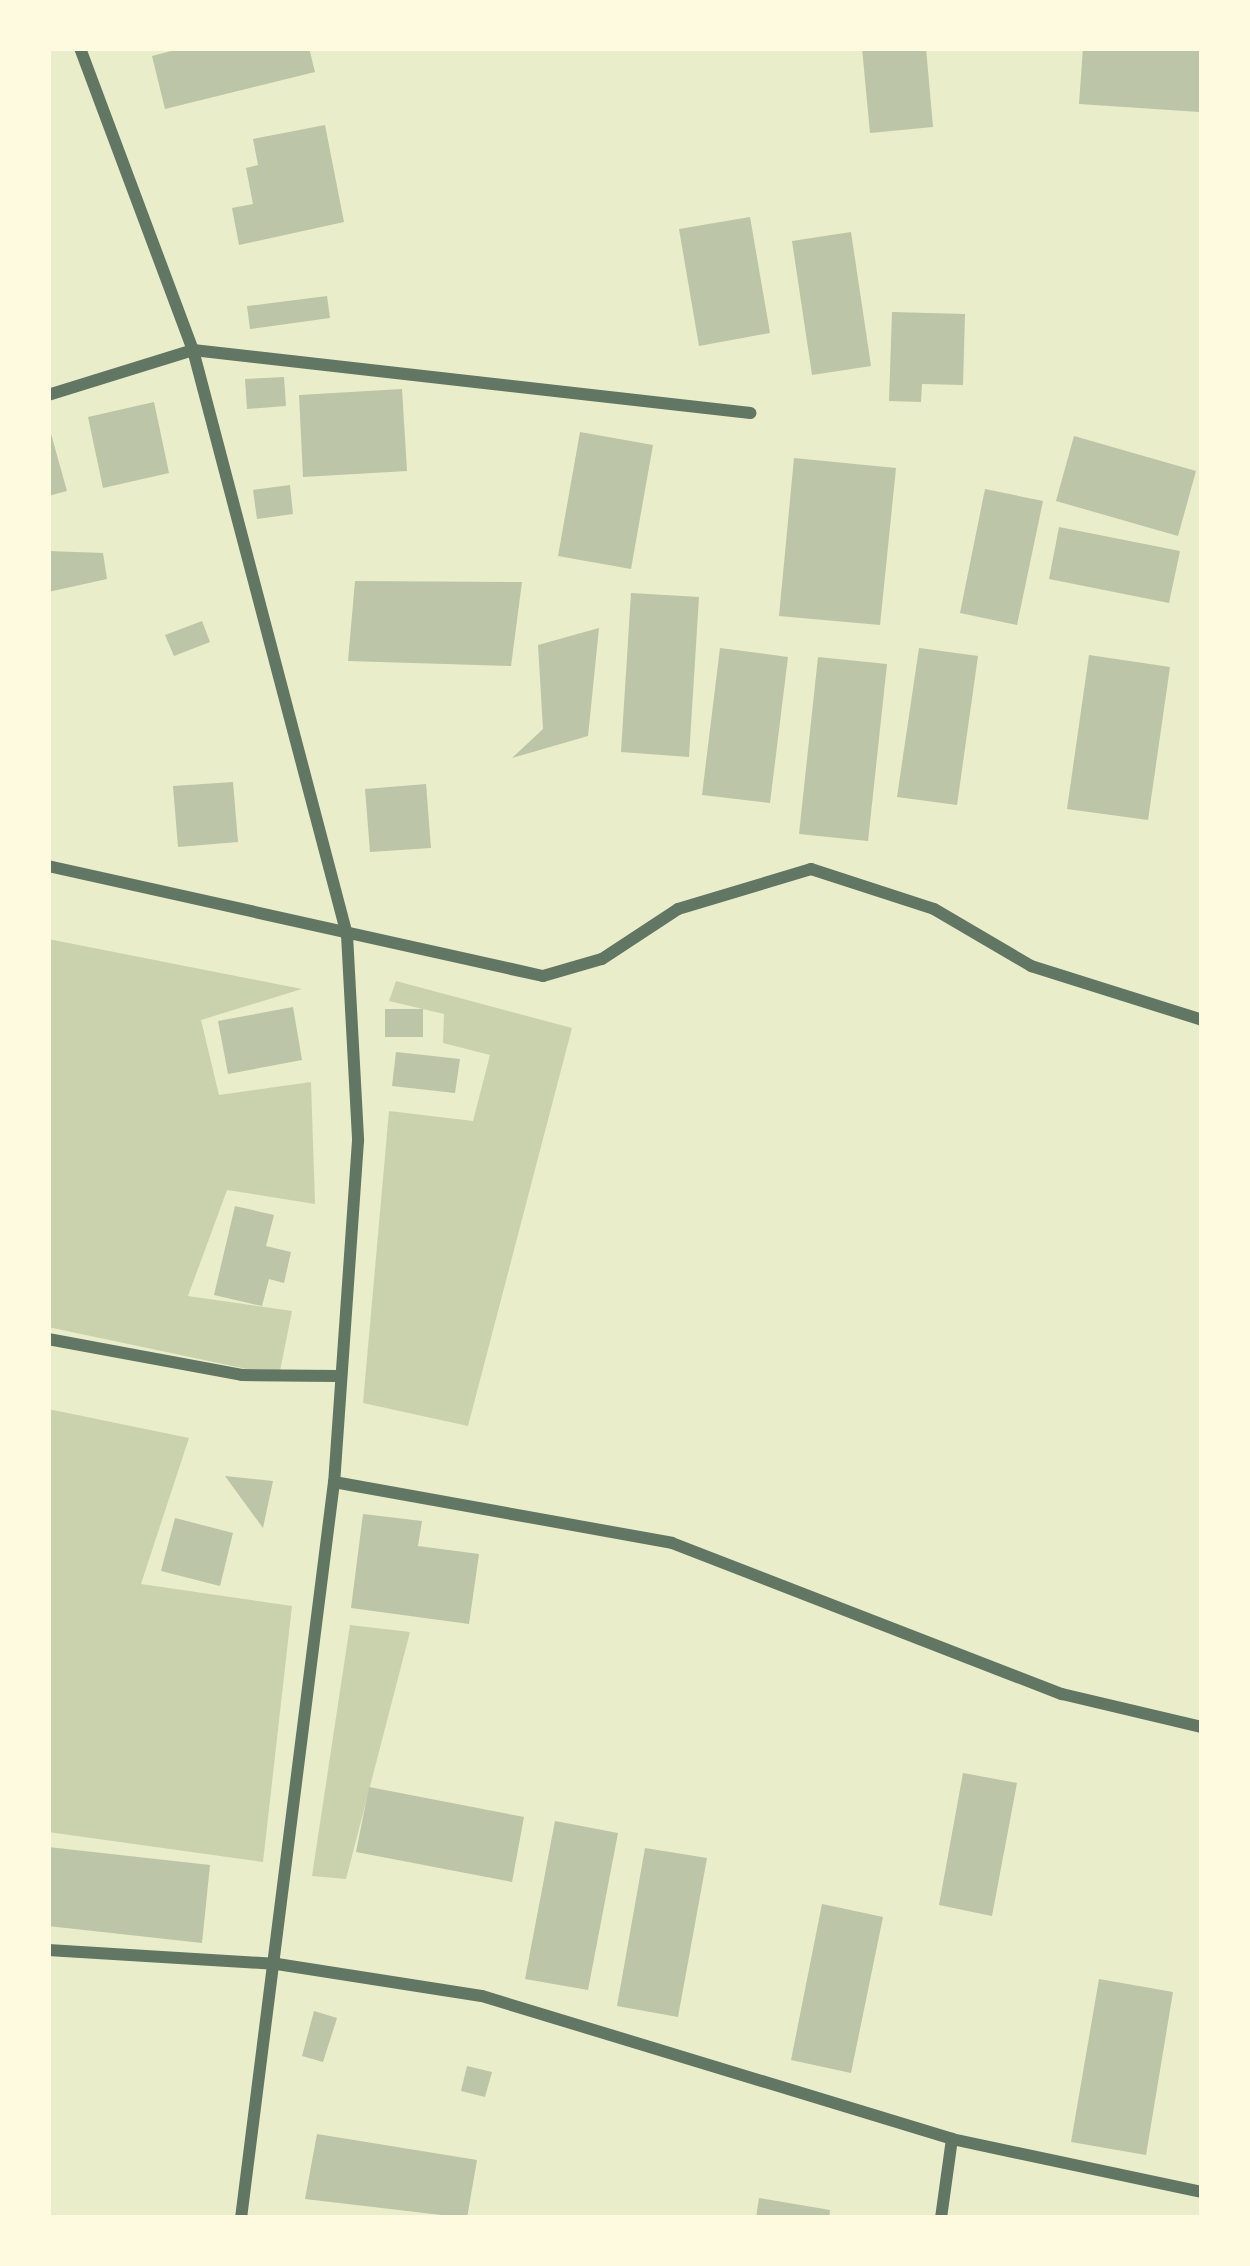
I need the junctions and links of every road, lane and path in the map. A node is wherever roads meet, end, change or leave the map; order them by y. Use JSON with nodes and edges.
{"nodes":[{"id":1,"x":80,"y":48,"type":"edge"},
{"id":2,"x":193,"y":350,"type":"junction"},
{"id":3,"x":48,"y":395,"type":"edge"},
{"id":4,"x":750,"y":413,"type":"dead end"},
{"id":5,"x":48,"y":866,"type":"edge"},
{"id":6,"x":346,"y":935,"type":"junction"},
{"id":7,"x":1202,"y":1020,"type":"edge"},
{"id":8,"x":48,"y":1340,"type":"edge"},
{"id":9,"x":338,"y":1376,"type":"junction"},
{"id":10,"x":334,"y":1482,"type":"junction"},
{"id":11,"x":1202,"y":1727,"type":"edge"},
{"id":12,"x":48,"y":1950,"type":"edge"},
{"id":13,"x":278,"y":1964,"type":"junction"},
{"id":14,"x":952,"y":2139,"type":"junction"},
{"id":15,"x":1202,"y":2192,"type":"edge"},
{"id":16,"x":242,"y":2218,"type":"edge"},
{"id":17,"x":941,"y":2218,"type":"edge"}],
"edges":[{"from":1,"to":2,"type":"street"},
{"from":2,"to":3,"type":"street"},
{"from":2,"to":4,"type":"street"},
{"from":2,"to":6,"type":"street"},
{"from":5,"to":6,"type":"street"},
{"from":6,"to":7,"type":"street"},
{"from":6,"to":9,"type":"street"},
{"from":8,"to":9,"type":"street"},
{"from":9,"to":10,"type":"street"},
{"from":10,"to":11,"type":"street"},
{"from":10,"to":13,"type":"street"},
{"from":12,"to":13,"type":"street"},
{"from":13,"to":14,"type":"street"},
{"from":13,"to":16,"type":"street"},
{"from":14,"to":15,"type":"street"},
{"from":14,"to":17,"type":"street"}]}
